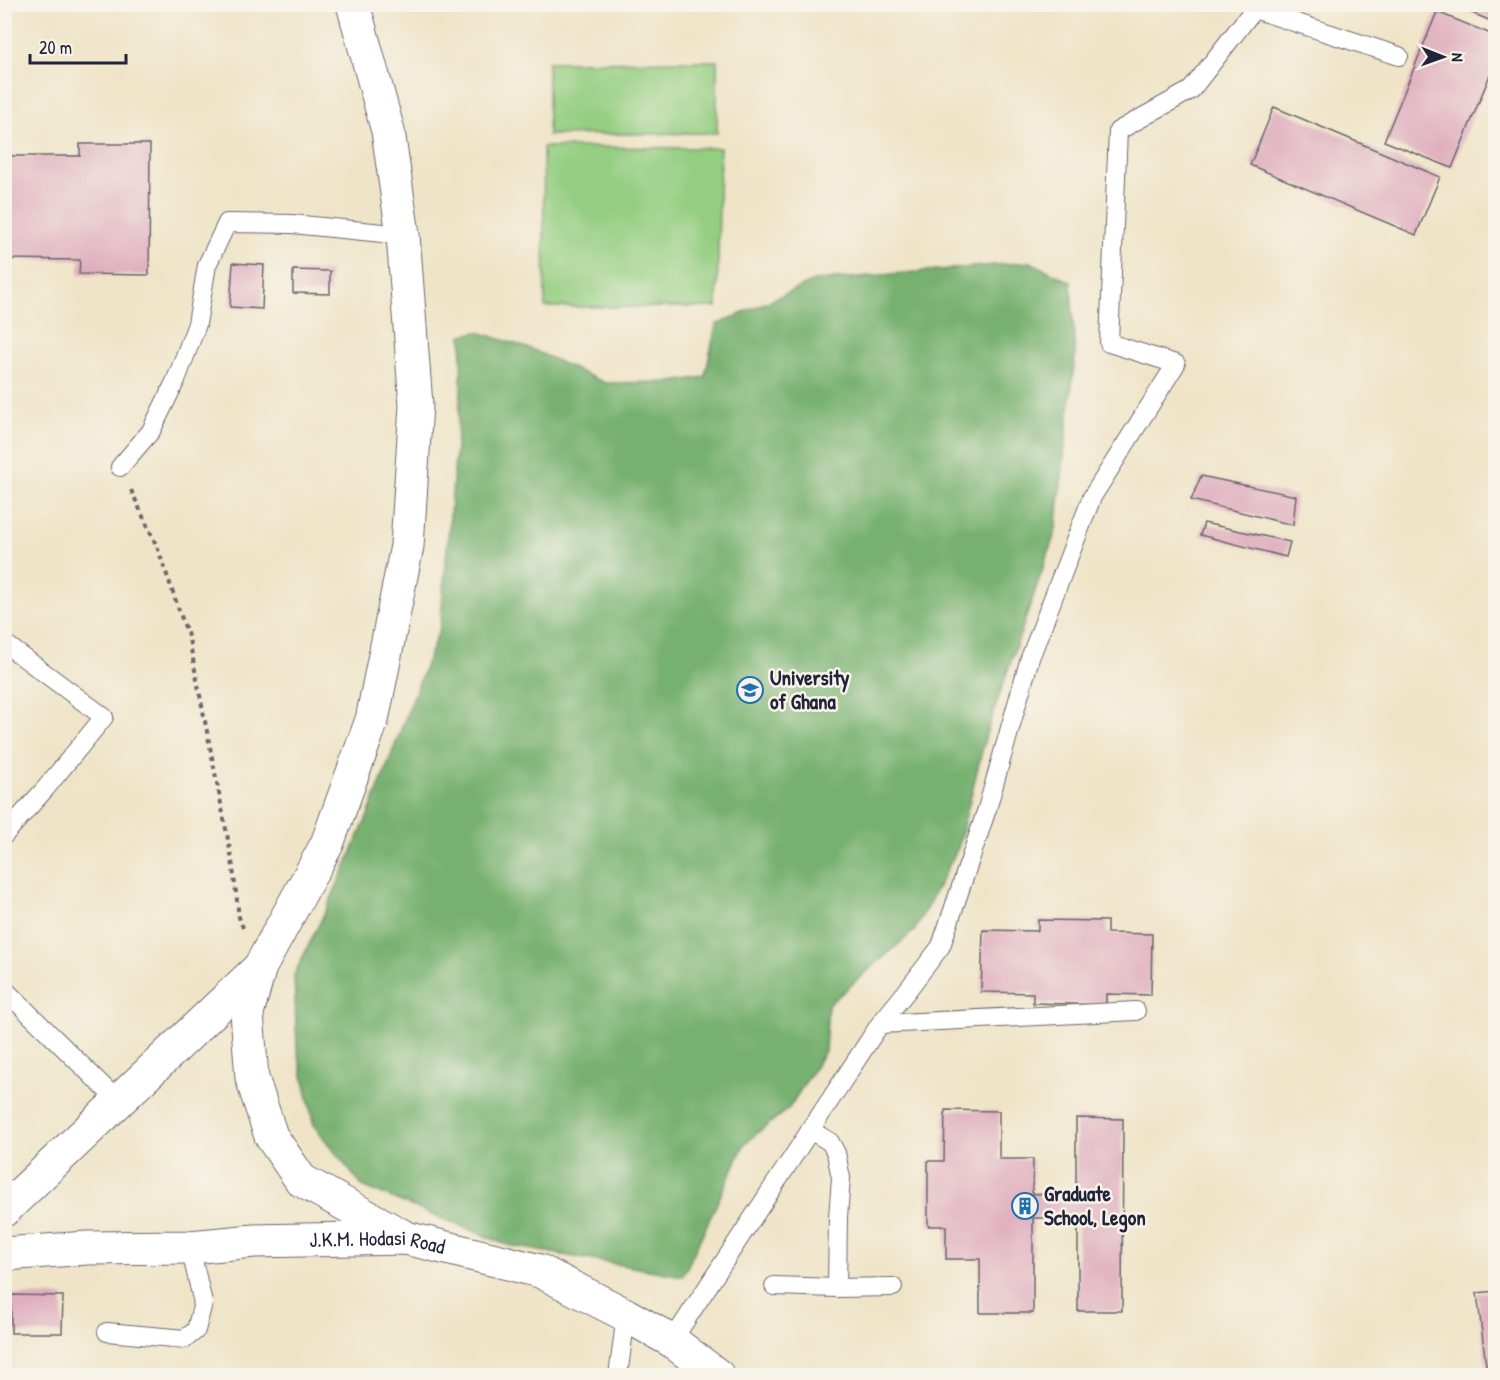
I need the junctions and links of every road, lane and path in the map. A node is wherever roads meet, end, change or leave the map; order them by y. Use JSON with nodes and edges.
{"nodes":[{"id":1,"x":353,"y":4,"type":"edge"},
{"id":2,"x":1399,"y":56,"type":"dead end"},
{"id":3,"x":403,"y":235,"type":"junction"},
{"id":4,"x":120,"y":467,"type":"joint"},
{"id":5,"x":4,"y":643,"type":"edge"},
{"id":6,"x":4,"y":835,"type":"edge"},
{"id":7,"x":260,"y":967,"type":"junction"},
{"id":8,"x":4,"y":989,"type":"edge"},
{"id":9,"x":1136,"y":1011,"type":"dead end"},
{"id":10,"x":880,"y":1024,"type":"junction"},
{"id":11,"x":119,"y":1102,"type":"junction"},
{"id":12,"x":810,"y":1130,"type":"junction"},
{"id":13,"x":4,"y":1210,"type":"edge"},
{"id":14,"x":406,"y":1238,"type":"junction"},
{"id":15,"x":190,"y":1246,"type":"junction"},
{"id":16,"x":4,"y":1254,"type":"edge"},
{"id":17,"x":774,"y":1286,"type":"dead end"},
{"id":18,"x":893,"y":1287,"type":"dead end"},
{"id":19,"x":837,"y":1288,"type":"junction"},
{"id":20,"x":626,"y":1315,"type":"junction"},
{"id":21,"x":107,"y":1332,"type":"dead end"},
{"id":22,"x":672,"y":1341,"type":"junction"},
{"id":23,"x":618,"y":1376,"type":"edge"},
{"id":24,"x":718,"y":1376,"type":"edge"}],
"edges":[{"from":1,"to":3,"type":"street"},
{"from":2,"to":10,"type":"lane"},
{"from":3,"to":4,"type":"lane"},
{"from":3,"to":7,"type":"street"},
{"from":4,"to":7,"type":"path"},
{"from":5,"to":6,"type":"lane"},
{"from":7,"to":11,"type":"street"},
{"from":7,"to":14,"type":"street"},
{"from":8,"to":11,"type":"lane"},
{"from":9,"to":10,"type":"lane"},
{"from":10,"to":12,"type":"lane"},
{"from":11,"to":13,"type":"street"},
{"from":12,"to":19,"type":"lane"},
{"from":12,"to":22,"type":"lane"},
{"from":14,"to":15,"type":"street","name":"J.K.M. Hodasi Road"},
{"from":14,"to":20,"type":"street","name":"J.K.M. Hodasi Road"},
{"from":15,"to":16,"type":"street","name":"J.K.M. Hodasi Road"},
{"from":15,"to":21,"type":"lane"},
{"from":17,"to":19,"type":"lane"},
{"from":18,"to":19,"type":"lane"},
{"from":20,"to":22,"type":"street","name":"J.K.M. Hodasi Road"},
{"from":20,"to":23,"type":"lane"},
{"from":22,"to":24,"type":"street","name":"J.K.M. Hodasi Road"}]}
